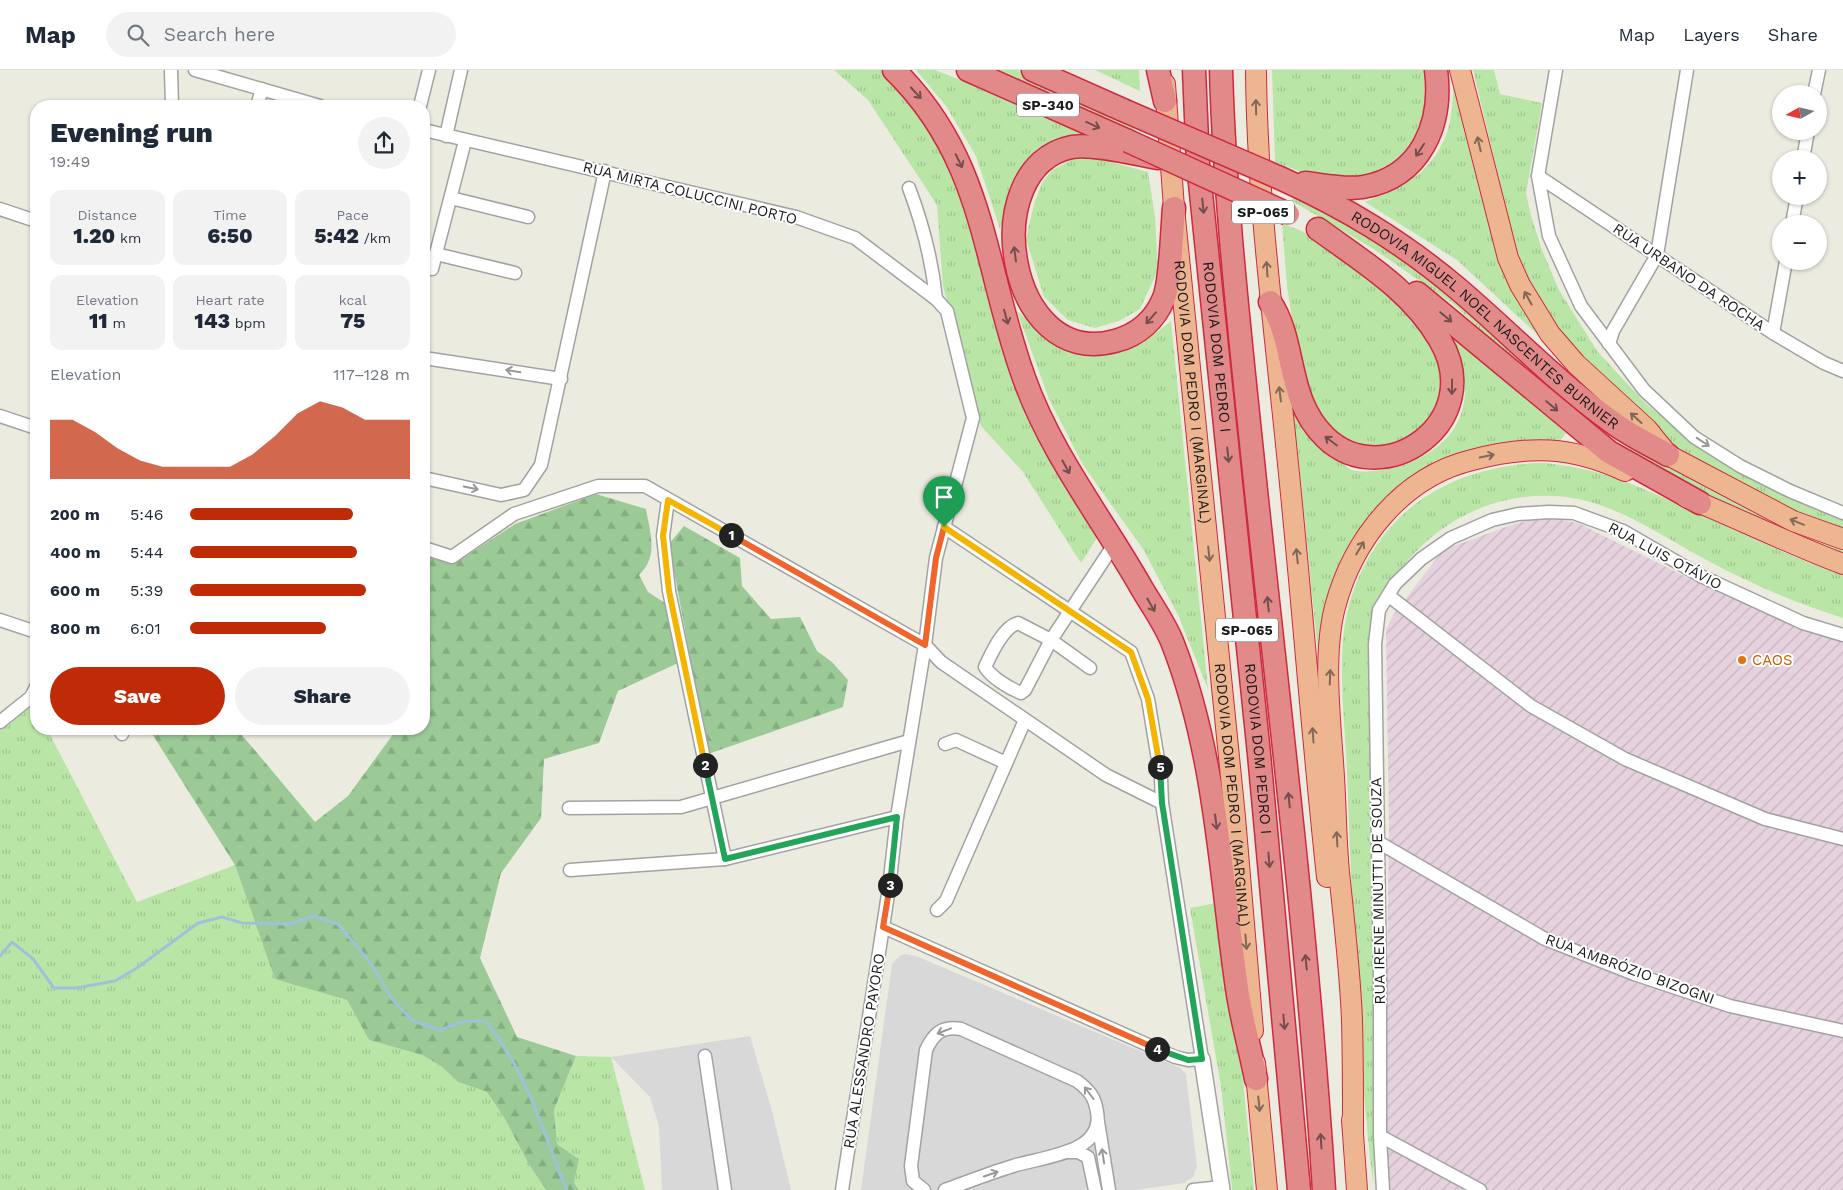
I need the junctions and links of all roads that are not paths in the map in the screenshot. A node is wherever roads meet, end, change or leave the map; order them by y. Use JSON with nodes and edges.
{"nodes":[{"id":1,"x":171,"y":70,"type":"edge"},
{"id":2,"x":195,"y":70,"type":"edge"},
{"id":3,"x":429,"y":70,"type":"edge"},
{"id":4,"x":461,"y":70,"type":"edge"},
{"id":5,"x":894,"y":70,"type":"edge"},
{"id":6,"x":968,"y":70,"type":"edge"},
{"id":7,"x":1033,"y":70,"type":"edge"},
{"id":8,"x":1059,"y":70,"type":"edge"},
{"id":9,"x":1158,"y":70,"type":"edge"},
{"id":10,"x":1164,"y":70,"type":"edge"},
{"id":11,"x":1194,"y":70,"type":"edge"},
{"id":12,"x":1221,"y":70,"type":"edge"},
{"id":13,"x":1256,"y":70,"type":"edge"},
{"id":14,"x":1436,"y":70,"type":"edge"},
{"id":15,"x":1460,"y":70,"type":"edge"},
{"id":16,"x":1556,"y":70,"type":"edge"},
{"id":17,"x":1688,"y":70,"type":"edge"},
{"id":18,"x":1819,"y":70,"type":"edge"},
{"id":19,"x":1816,"y":85,"type":"edge"},
{"id":20,"x":262,"y":89,"type":"junction"},
{"id":21,"x":172,"y":100,"type":"edge"},
{"id":22,"x":259,"y":100,"type":"edge"},
{"id":23,"x":300,"y":100,"type":"edge"},
{"id":24,"x":422,"y":100,"type":"edge"},
{"id":25,"x":1165,"y":101,"type":"junction"},
{"id":26,"x":1123,"y":110,"type":"junction"},
{"id":27,"x":430,"y":132,"type":"edge"},
{"id":28,"x":446,"y":136,"type":"junction"},
{"id":29,"x":464,"y":141,"type":"junction"},
{"id":30,"x":1166,"y":159,"type":"junction"},
{"id":31,"x":606,"y":171,"type":"junction"},
{"id":32,"x":1538,"y":176,"type":"junction"},
{"id":33,"x":1280,"y":178,"type":"junction"},
{"id":34,"x":909,"y":188,"type":"dead end"},
{"id":35,"x":451,"y":198,"type":"junction"},
{"id":36,"x":1174,"y":208,"type":"junction"},
{"id":37,"x":0,"y":210,"type":"edge"},
{"id":38,"x":528,"y":217,"type":"dead end"},
{"id":39,"x":30,"y":219,"type":"edge"},
{"id":40,"x":1318,"y":229,"type":"junction"},
{"id":41,"x":436,"y":254,"type":"junction"},
{"id":42,"x":1657,"y":254,"type":"junction"},
{"id":43,"x":432,"y":269,"type":"dead end"},
{"id":44,"x":1784,"y":270,"type":"edge"},
{"id":45,"x":515,"y":272,"type":"dead end"},
{"id":46,"x":936,"y":299,"type":"junction"},
{"id":47,"x":1270,"y":302,"type":"junction"},
{"id":48,"x":1773,"y":333,"type":"junction"},
{"id":49,"x":1609,"y":344,"type":"junction"},
{"id":50,"x":430,"y":359,"type":"edge"},
{"id":51,"x":1843,"y":371,"type":"edge"},
{"id":52,"x":561,"y":379,"type":"junction"},
{"id":53,"x":0,"y":416,"type":"edge"},
{"id":54,"x":30,"y":426,"type":"edge"},
{"id":55,"x":1668,"y":455,"type":"junction"},
{"id":56,"x":430,"y":479,"type":"edge"},
{"id":57,"x":668,"y":500,"type":"junction"},
{"id":58,"x":1700,"y":503,"type":"junction"},
{"id":59,"x":1843,"y":513,"type":"edge"},
{"id":60,"x":944,"y":527,"type":"junction"},
{"id":61,"x":1843,"y":539,"type":"edge"},
{"id":62,"x":1115,"y":543,"type":"junction"},
{"id":63,"x":430,"y":550,"type":"edge"},
{"id":64,"x":1843,"y":564,"type":"edge"},
{"id":65,"x":1389,"y":596,"type":"junction"},
{"id":66,"x":1071,"y":612,"type":"junction"},
{"id":67,"x":0,"y":620,"type":"edge"},
{"id":68,"x":30,"y":630,"type":"edge"},
{"id":69,"x":1843,"y":634,"type":"edge"},
{"id":70,"x":1051,"y":640,"type":"junction"},
{"id":71,"x":925,"y":645,"type":"junction"},
{"id":72,"x":1090,"y":668,"type":"dead end"},
{"id":73,"x":30,"y":698,"type":"edge"},
{"id":74,"x":1025,"y":720,"type":"junction"},
{"id":75,"x":0,"y":722,"type":"edge"},
{"id":76,"x":909,"y":741,"type":"junction"},
{"id":77,"x":945,"y":744,"type":"dead end"},
{"id":78,"x":1006,"y":763,"type":"junction"},
{"id":79,"x":711,"y":798,"type":"junction"},
{"id":80,"x":1162,"y":803,"type":"junction"},
{"id":81,"x":569,"y":808,"type":"dead end"},
{"id":82,"x":897,"y":817,"type":"junction"},
{"id":83,"x":1843,"y":839,"type":"edge"},
{"id":84,"x":1378,"y":842,"type":"junction"},
{"id":85,"x":725,"y":859,"type":"junction"},
{"id":86,"x":570,"y":870,"type":"dead end"},
{"id":87,"x":937,"y":910,"type":"dead end"},
{"id":88,"x":883,"y":927,"type":"junction"},
{"id":89,"x":1843,"y":1031,"type":"edge"},
{"id":90,"x":705,"y":1056,"type":"dead end"},
{"id":91,"x":1202,"y":1059,"type":"junction"},
{"id":92,"x":1256,"y":1078,"type":"junction"},
{"id":93,"x":1098,"y":1122,"type":"junction"},
{"id":94,"x":1353,"y":1132,"type":"junction"},
{"id":95,"x":1380,"y":1136,"type":"junction"},
{"id":96,"x":1068,"y":1152,"type":"junction"},
{"id":97,"x":1222,"y":1188,"type":"edge"},
{"id":98,"x":725,"y":1190,"type":"edge"},
{"id":99,"x":842,"y":1190,"type":"edge"},
{"id":100,"x":924,"y":1190,"type":"edge"},
{"id":101,"x":944,"y":1190,"type":"edge"},
{"id":102,"x":1095,"y":1190,"type":"edge"},
{"id":103,"x":1109,"y":1190,"type":"edge"},
{"id":104,"x":1193,"y":1190,"type":"edge"},
{"id":105,"x":1267,"y":1190,"type":"edge"},
{"id":106,"x":1299,"y":1190,"type":"edge"},
{"id":107,"x":1324,"y":1190,"type":"edge"},
{"id":108,"x":1357,"y":1190,"type":"edge"},
{"id":109,"x":1383,"y":1190,"type":"edge"},
{"id":110,"x":1480,"y":1190,"type":"edge"}],
"edges":[{"from":1,"to":21,"type":"street"},
{"from":2,"to":20,"type":"street"},
{"from":3,"to":24,"type":"street"},
{"from":4,"to":28,"type":"street"},
{"from":5,"to":62,"type":"highway","one_way":true},
{"from":6,"to":30,"type":"highway","name":"RODOVIA MIGUEL NOEL NASCENTES BURNIER","number":"SP-340","one_way":true,"bridge":true},
{"from":7,"to":26,"type":"highway","number":"SP-340"},
{"from":8,"to":26,"type":"highway"},
{"from":9,"to":25,"type":"highway"},
{"from":10,"to":25,"type":"highway","name":"RODOVIA DOM PEDRO I (MARGINAL)","number":"SP-065"},
{"from":11,"to":106,"type":"highway","name":"RODOVIA DOM PEDRO I","number":"SP-065","one_way":true},
{"from":107,"to":12,"type":"highway","name":"RODOVIA DOM PEDRO I","number":"SP-065","one_way":true},
{"from":47,"to":13,"type":"highway","number":"SP-065","one_way":true},
{"from":14,"to":33,"type":"highway","number":"SP-065","one_way":true},
{"from":55,"to":15,"type":"highway","one_way":true},
{"from":16,"to":32,"type":"street"},
{"from":17,"to":42,"type":"street"},
{"from":18,"to":19,"type":"street"},
{"from":20,"to":22,"type":"street"},
{"from":20,"to":23,"type":"street"},
{"from":25,"to":36,"type":"highway","name":"RODOVIA DOM PEDRO I (MARGINAL)","number":"SP-065"},
{"from":26,"to":33,"type":"highway","name":"RODOVIA MIGUEL NOEL NASCENTES BURNIER","bridge":true},
{"from":27,"to":28,"type":"street","name":"RUA MIRTA COLUCCINI PORTO"},
{"from":28,"to":29,"type":"street","name":"RUA MIRTA COLUCCINI PORTO"},
{"from":29,"to":31,"type":"street","name":"RUA MIRTA COLUCCINI PORTO"},
{"from":29,"to":35,"type":"street"},
{"from":36,"to":30,"type":"highway","one_way":true},
{"from":30,"to":40,"type":"highway","name":"RODOVIA MIGUEL NOEL NASCENTES BURNIER","bridge":true},
{"from":31,"to":46,"type":"street","name":"RUA MIRTA COLUCCINI PORTO"},
{"from":31,"to":52,"type":"street"},
{"from":32,"to":42,"type":"street","name":"RUA URBANO DA ROCHA"},
{"from":32,"to":49,"type":"street"},
{"from":33,"to":55,"type":"highway","name":"RODOVIA MIGUEL NOEL NASCENTES BURNIER"},
{"from":34,"to":46,"type":"street"},
{"from":35,"to":38,"type":"street"},
{"from":35,"to":41,"type":"street"},
{"from":36,"to":92,"type":"highway","name":"RODOVIA DOM PEDRO I (MARGINAL)","number":"SP-065","one_way":true},
{"from":37,"to":39,"type":"street"},
{"from":40,"to":47,"type":"highway","one_way":true},
{"from":40,"to":58,"type":"highway","name":"RODOVIA MIGUEL NOEL NASCENTES BURNIER","one_way":true},
{"from":41,"to":43,"type":"street"},
{"from":41,"to":45,"type":"street"},
{"from":42,"to":48,"type":"street","name":"RUA URBANO DA ROCHA"},
{"from":42,"to":49,"type":"street"},
{"from":44,"to":48,"type":"street"},
{"from":46,"to":60,"type":"street","name":"RUA ALESSANDRO PAYORO"},
{"from":94,"to":47,"type":"highway","number":"SP-065","one_way":true},
{"from":48,"to":51,"type":"street","name":"RUA URBANO DA ROCHA"},
{"from":49,"to":59,"type":"street","one_way":true},
{"from":52,"to":50,"type":"street","one_way":true},
{"from":56,"to":52,"type":"street","one_way":true},
{"from":53,"to":54,"type":"street"},
{"from":61,"to":55,"type":"highway","name":"RODOVIA MIGUEL NOEL NASCENTES BURNIER","one_way":true},
{"from":57,"to":63,"type":"street"},
{"from":57,"to":71,"type":"street"},
{"from":57,"to":79,"type":"street"},
{"from":58,"to":64,"type":"highway","name":"RODOVIA MIGUEL NOEL NASCENTES BURNIER"},
{"from":94,"to":58,"type":"highway","one_way":true},
{"from":60,"to":66,"type":"street"},
{"from":60,"to":71,"type":"street","name":"RUA ALESSANDRO PAYORO"},
{"from":62,"to":66,"type":"street"},
{"from":62,"to":92,"type":"highway","one_way":true},
{"from":65,"to":69,"type":"street","name":"RUA LUIS OTÁVIO"},
{"from":65,"to":83,"type":"street"},
{"from":65,"to":84,"type":"street","name":"RUA IRENE MINUTTI DE SOUZA"},
{"from":66,"to":70,"type":"street"},
{"from":66,"to":80,"type":"street"},
{"from":67,"to":68,"type":"street"},
{"from":70,"to":70,"type":"street"},
{"from":70,"to":72,"type":"street"},
{"from":71,"to":74,"type":"street"},
{"from":71,"to":76,"type":"street","name":"RUA ALESSANDRO PAYORO"},
{"from":73,"to":75,"type":"street"},
{"from":74,"to":78,"type":"street"},
{"from":74,"to":80,"type":"street"},
{"from":76,"to":79,"type":"street"},
{"from":76,"to":82,"type":"street","name":"RUA ALESSANDRO PAYORO"},
{"from":77,"to":78,"type":"street"},
{"from":78,"to":87,"type":"street"},
{"from":79,"to":81,"type":"street"},
{"from":79,"to":85,"type":"street"},
{"from":80,"to":91,"type":"street"},
{"from":82,"to":85,"type":"street"},
{"from":82,"to":88,"type":"street","name":"RUA ALESSANDRO PAYORO"},
{"from":84,"to":89,"type":"street","name":"RUA AMBRÓZIO BIZOGNI"},
{"from":84,"to":95,"type":"street","name":"RUA IRENE MINUTTI DE SOUZA"},
{"from":85,"to":86,"type":"street"},
{"from":88,"to":91,"type":"street"},
{"from":88,"to":99,"type":"street","name":"RUA ALESSANDRO PAYORO"},
{"from":90,"to":98,"type":"street"},
{"from":91,"to":97,"type":"street"},
{"from":92,"to":105,"type":"highway","name":"RODOVIA DOM PEDRO I (MARGINAL)","number":"SP-065","one_way":true},
{"from":93,"to":96,"type":"street"},
{"from":93,"to":100,"type":"street","one_way":true},
{"from":103,"to":93,"type":"street","one_way":true},
{"from":94,"to":108,"type":"highway"},
{"from":95,"to":109,"type":"street","name":"RUA IRENE MINUTTI DE SOUZA"},
{"from":95,"to":110,"type":"street"},
{"from":101,"to":96,"type":"street","one_way":true},
{"from":96,"to":102,"type":"street"},
{"from":97,"to":104,"type":"street"}]}
